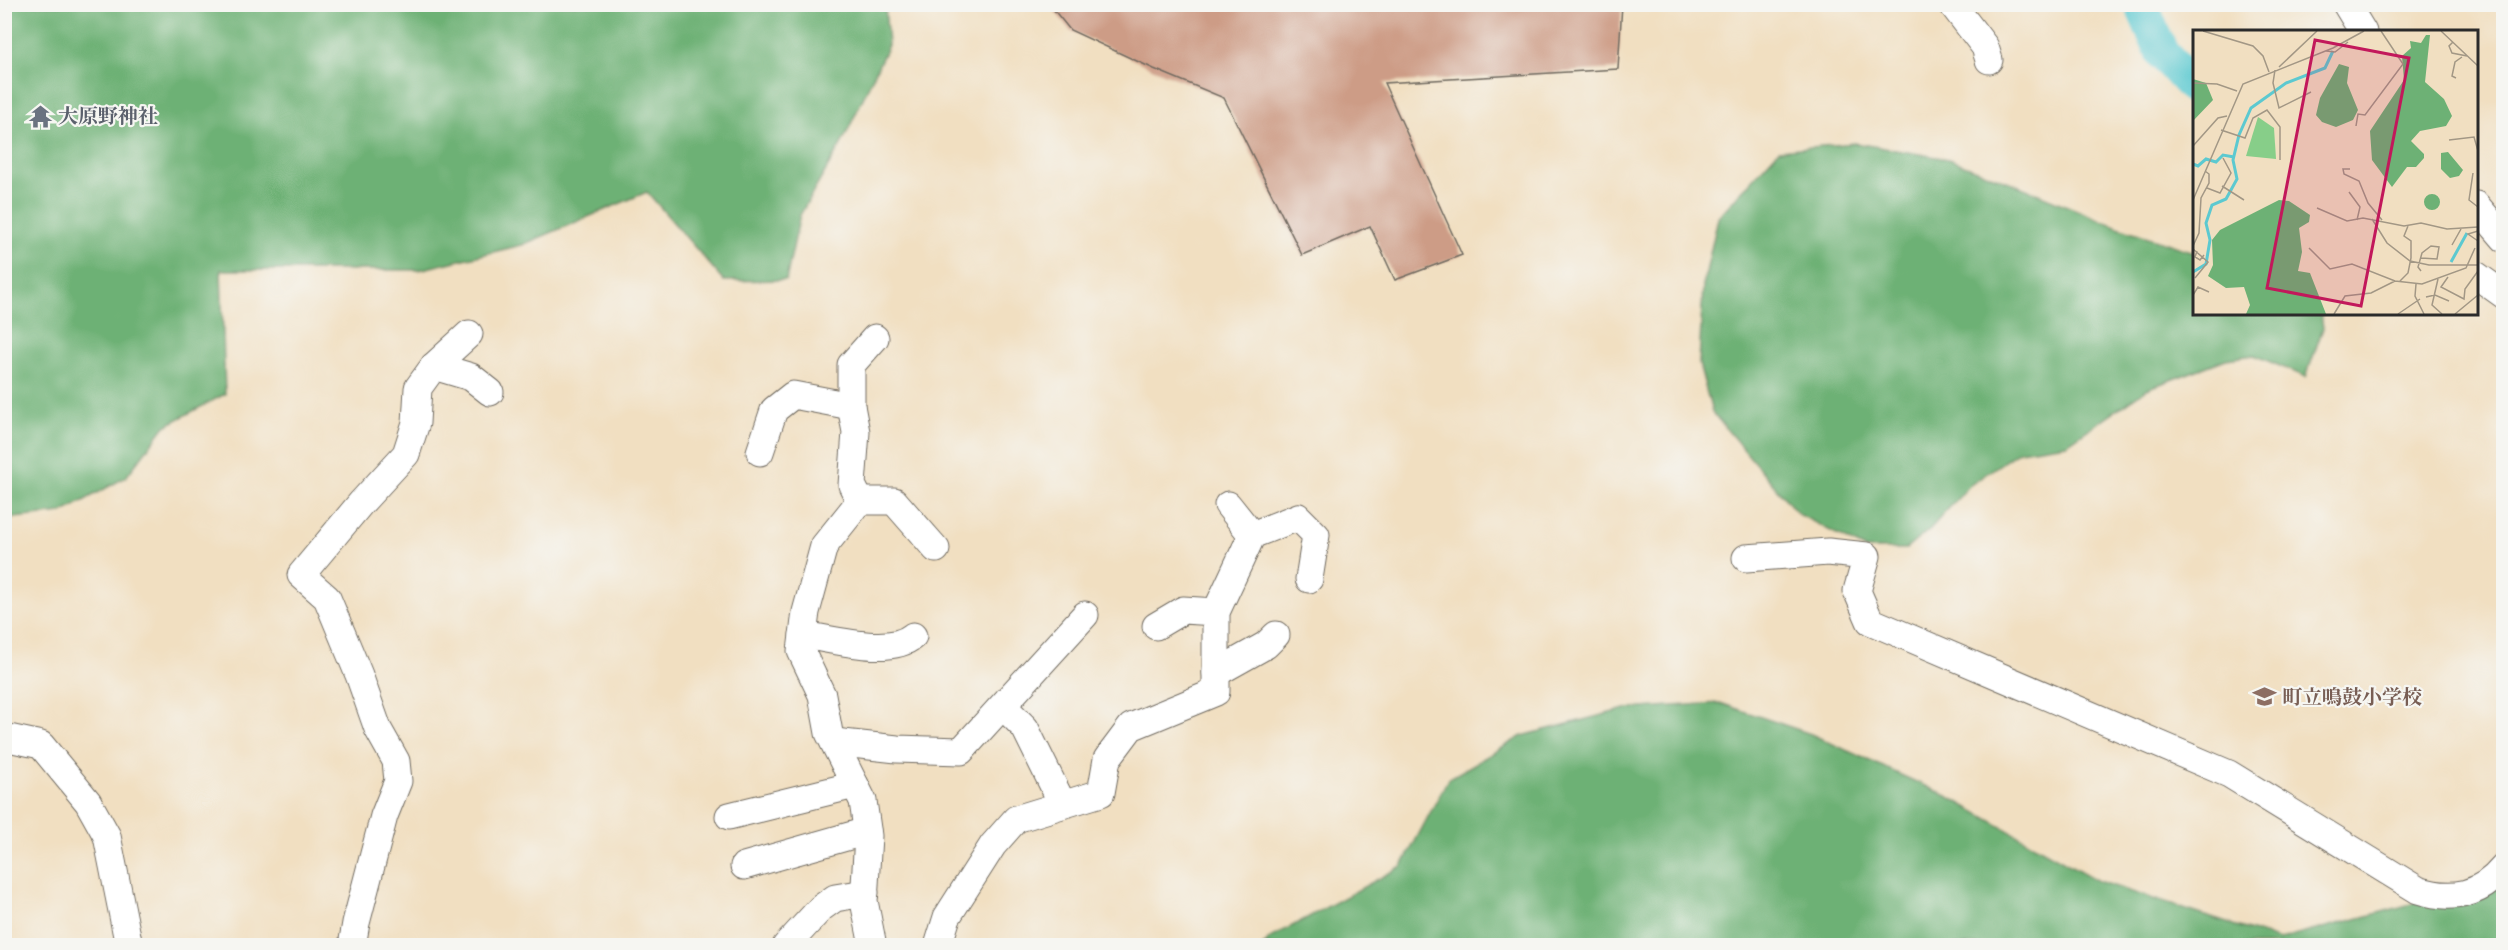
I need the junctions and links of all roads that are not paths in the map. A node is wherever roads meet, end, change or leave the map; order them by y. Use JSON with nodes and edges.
{"nodes":[{"id":1,"x":1952,"y":4,"type":"edge"},
{"id":2,"x":2346,"y":4,"type":"edge"},
{"id":3,"x":2362,"y":30,"type":"edge"},
{"id":4,"x":1989,"y":60,"type":"dead end"},
{"id":5,"x":2478,"y":208,"type":"edge"},
{"id":6,"x":2504,"y":238,"type":"edge"},
{"id":7,"x":2478,"y":276,"type":"edge"},
{"id":8,"x":2504,"y":295,"type":"edge"},
{"id":9,"x":469,"y":334,"type":"dead end"},
{"id":10,"x":875,"y":338,"type":"dead end"},
{"id":11,"x":434,"y":366,"type":"junction"},
{"id":12,"x":490,"y":392,"type":"dead end"},
{"id":13,"x":851,"y":406,"type":"junction"},
{"id":14,"x":760,"y":452,"type":"dead end"},
{"id":15,"x":860,"y":501,"type":"junction"},
{"id":16,"x":1228,"y":505,"type":"dead end"},
{"id":17,"x":1252,"y":535,"type":"junction"},
{"id":18,"x":936,"y":549,"type":"dead end"},
{"id":19,"x":1746,"y":558,"type":"dead end"},
{"id":20,"x":1309,"y":579,"type":"dead end"},
{"id":21,"x":1216,"y":612,"type":"junction"},
{"id":22,"x":1085,"y":615,"type":"dead end"},
{"id":23,"x":1156,"y":626,"type":"dead end"},
{"id":24,"x":1276,"y":634,"type":"dead end"},
{"id":25,"x":803,"y":635,"type":"junction"},
{"id":26,"x":912,"y":636,"type":"dead end"},
{"id":27,"x":1216,"y":673,"type":"junction"},
{"id":28,"x":1003,"y":706,"type":"junction"},
{"id":29,"x":4,"y":737,"type":"edge"},
{"id":30,"x":834,"y":742,"type":"junction"},
{"id":31,"x":855,"y":785,"type":"junction"},
{"id":32,"x":1062,"y":803,"type":"junction"},
{"id":33,"x":729,"y":816,"type":"dead end"},
{"id":34,"x":867,"y":831,"type":"junction"},
{"id":35,"x":744,"y":866,"type":"dead end"},
{"id":36,"x":2504,"y":867,"type":"edge"},
{"id":37,"x":865,"y":893,"type":"junction"},
{"id":38,"x":129,"y":945,"type":"edge"},
{"id":39,"x":352,"y":945,"type":"edge"},
{"id":40,"x":786,"y":945,"type":"edge"},
{"id":41,"x":873,"y":945,"type":"edge"},
{"id":42,"x":938,"y":945,"type":"edge"}],
"edges":[{"from":1,"to":4,"type":"street"},
{"from":2,"to":3,"type":"street"},
{"from":5,"to":6,"type":"street"},
{"from":7,"to":8,"type":"street"},
{"from":9,"to":11,"type":"street"},
{"from":10,"to":13,"type":"street"},
{"from":11,"to":12,"type":"street"},
{"from":11,"to":39,"type":"street"},
{"from":13,"to":14,"type":"street"},
{"from":13,"to":15,"type":"street"},
{"from":15,"to":18,"type":"street"},
{"from":15,"to":25,"type":"street"},
{"from":16,"to":17,"type":"street"},
{"from":17,"to":20,"type":"street"},
{"from":17,"to":21,"type":"street"},
{"from":19,"to":36,"type":"street"},
{"from":21,"to":23,"type":"street"},
{"from":21,"to":27,"type":"street"},
{"from":22,"to":28,"type":"street"},
{"from":24,"to":27,"type":"street"},
{"from":25,"to":26,"type":"street"},
{"from":25,"to":30,"type":"street"},
{"from":27,"to":32,"type":"street"},
{"from":28,"to":30,"type":"street"},
{"from":28,"to":32,"type":"street"},
{"from":29,"to":38,"type":"street"},
{"from":30,"to":31,"type":"street"},
{"from":31,"to":33,"type":"street"},
{"from":31,"to":34,"type":"street"},
{"from":32,"to":42,"type":"street"},
{"from":34,"to":35,"type":"street"},
{"from":34,"to":37,"type":"street"},
{"from":37,"to":40,"type":"street"},
{"from":37,"to":41,"type":"street"}]}
